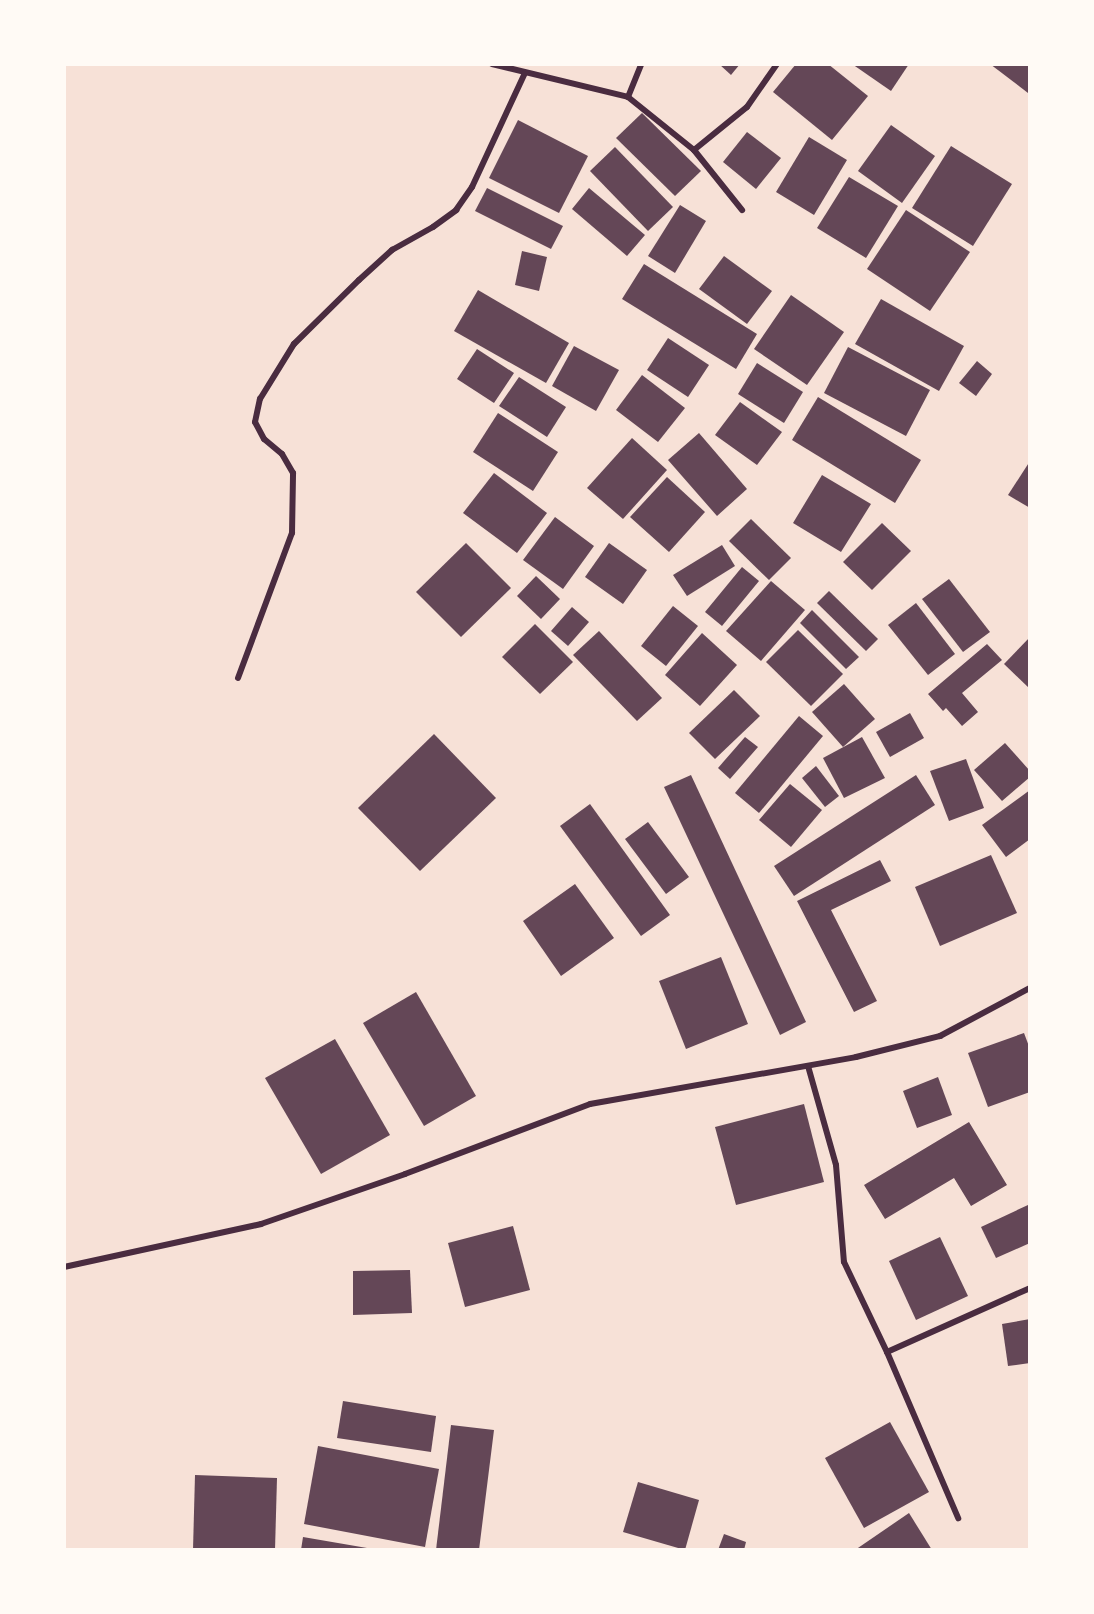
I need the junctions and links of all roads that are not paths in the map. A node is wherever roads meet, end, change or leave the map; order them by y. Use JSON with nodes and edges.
{"nodes":[{"id":1,"x":492,"y":64,"type":"edge"},
{"id":2,"x":641,"y":64,"type":"edge"},
{"id":3,"x":777,"y":64,"type":"edge"},
{"id":4,"x":525,"y":73,"type":"junction"},
{"id":5,"x":628,"y":97,"type":"junction"},
{"id":6,"x":694,"y":150,"type":"junction"},
{"id":7,"x":742,"y":210,"type":"dead end"},
{"id":8,"x":238,"y":678,"type":"dead end"},
{"id":9,"x":1029,"y":988,"type":"edge"},
{"id":10,"x":808,"y":1065,"type":"junction"},
{"id":11,"x":64,"y":1267,"type":"edge"},
{"id":12,"x":1029,"y":1288,"type":"edge"},
{"id":13,"x":887,"y":1352,"type":"junction"},
{"id":14,"x":958,"y":1518,"type":"dead end"}],
"edges":[{"from":1,"to":4,"type":"street"},
{"from":2,"to":5,"type":"street"},
{"from":3,"to":6,"type":"street"},
{"from":4,"to":5,"type":"street"},
{"from":4,"to":8,"type":"street"},
{"from":5,"to":6,"type":"street"},
{"from":6,"to":7,"type":"street"},
{"from":9,"to":10,"type":"street"},
{"from":10,"to":11,"type":"street"},
{"from":10,"to":13,"type":"street"},
{"from":12,"to":13,"type":"street"},
{"from":13,"to":14,"type":"street"}]}
